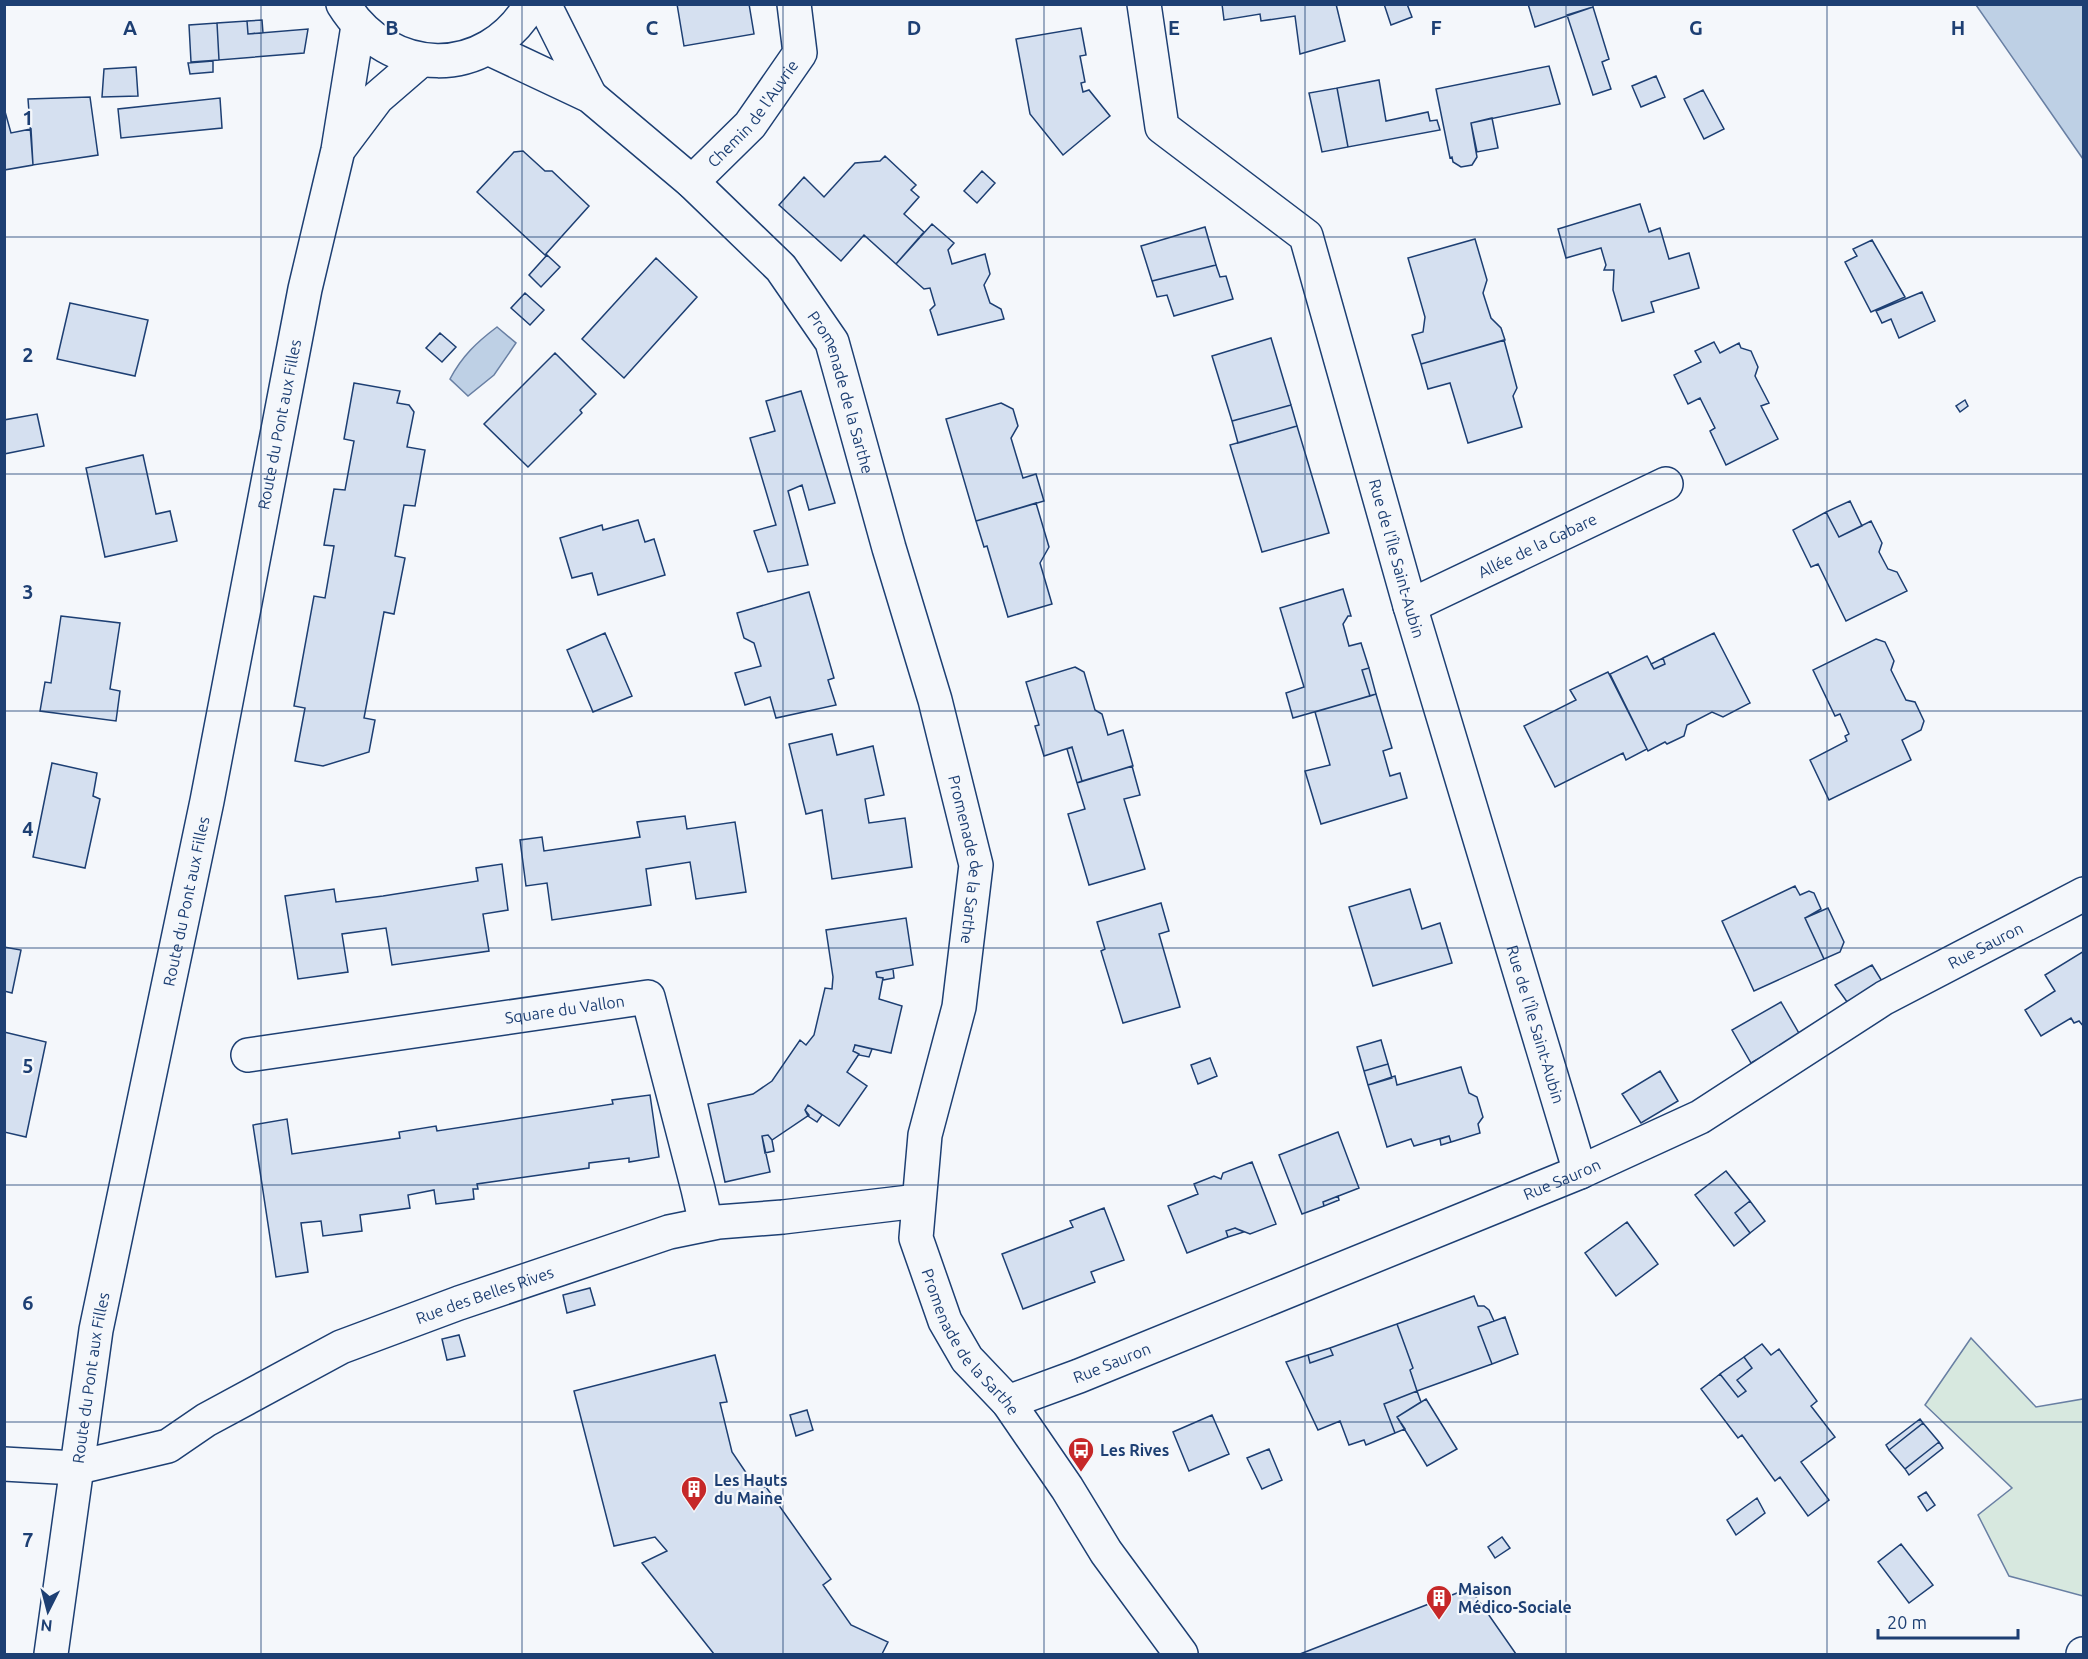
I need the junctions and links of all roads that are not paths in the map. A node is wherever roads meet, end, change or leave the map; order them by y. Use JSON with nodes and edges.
{"nodes":[{"id":1,"x":531,"y":4,"type":"edge"},
{"id":2,"x":544,"y":4,"type":"edge"},
{"id":3,"x":794,"y":4,"type":"edge"},
{"id":4,"x":1144,"y":4,"type":"edge"},
{"id":5,"x":351,"y":15,"type":"edge"},
{"id":6,"x":488,"y":48,"type":"junction"},
{"id":7,"x":421,"y":60,"type":"junction"},
{"id":8,"x":590,"y":96,"type":"junction"},
{"id":9,"x":338,"y":150,"type":"junction"},
{"id":10,"x":692,"y":182,"type":"junction"},
{"id":11,"x":1666,"y":484,"type":"dead end"},
{"id":12,"x":1410,"y":606,"type":"junction"},
{"id":13,"x":2084,"y":894,"type":"edge"},
{"id":14,"x":248,"y":1055,"type":"dead end"},
{"id":15,"x":1580,"y":1172,"type":"junction"},
{"id":16,"x":918,"y":1201,"type":"junction"},
{"id":17,"x":706,"y":1224,"type":"junction"},
{"id":18,"x":1008,"y":1402,"type":"junction"},
{"id":19,"x":4,"y":1464,"type":"edge"},
{"id":20,"x":75,"y":1468,"type":"junction"},
{"id":21,"x":51,"y":1654,"type":"edge"},
{"id":22,"x":1181,"y":1654,"type":"edge"}],
"edges":[{"from":1,"to":6,"type":"street"},
{"from":2,"to":8,"type":"street","name":"Promenade de la Sarthe"},
{"from":3,"to":10,"type":"street","name":"Chemin de l'Auvrie"},
{"from":4,"to":12,"type":"street","name":"Rue de l'Île Saint-Aubin"},
{"from":5,"to":7,"type":"street"},
{"from":5,"to":9,"type":"street","name":"Route du Pont aux Filles"},
{"from":6,"to":7,"type":"street"},
{"from":6,"to":8,"type":"street","name":"Promenade de la Sarthe"},
{"from":7,"to":9,"type":"street","name":"Route du Pont aux Filles"},
{"from":8,"to":10,"type":"street","name":"Promenade de la Sarthe"},
{"from":9,"to":20,"type":"street","name":"Route du Pont aux Filles"},
{"from":10,"to":16,"type":"street","name":"Promenade de la Sarthe"},
{"from":11,"to":12,"type":"street","name":"Allée de la Gabare"},
{"from":12,"to":15,"type":"street","name":"Rue de l'Île Saint-Aubin"},
{"from":13,"to":15,"type":"street","name":"Rue Sauron"},
{"from":14,"to":17,"type":"street","name":"Square du Vallon"},
{"from":15,"to":18,"type":"street","name":"Rue Sauron"},
{"from":16,"to":17,"type":"street","name":"Rue des Belles Rives"},
{"from":16,"to":18,"type":"street","name":"Promenade de la Sarthe"},
{"from":17,"to":20,"type":"street","name":"Rue des Belles Rives"},
{"from":18,"to":22,"type":"street","name":"Promenade de la Sarthe"},
{"from":19,"to":20,"type":"street","name":"Rue des Belles Rives"},
{"from":20,"to":21,"type":"street","name":"Route du Pont aux Filles"}]}
